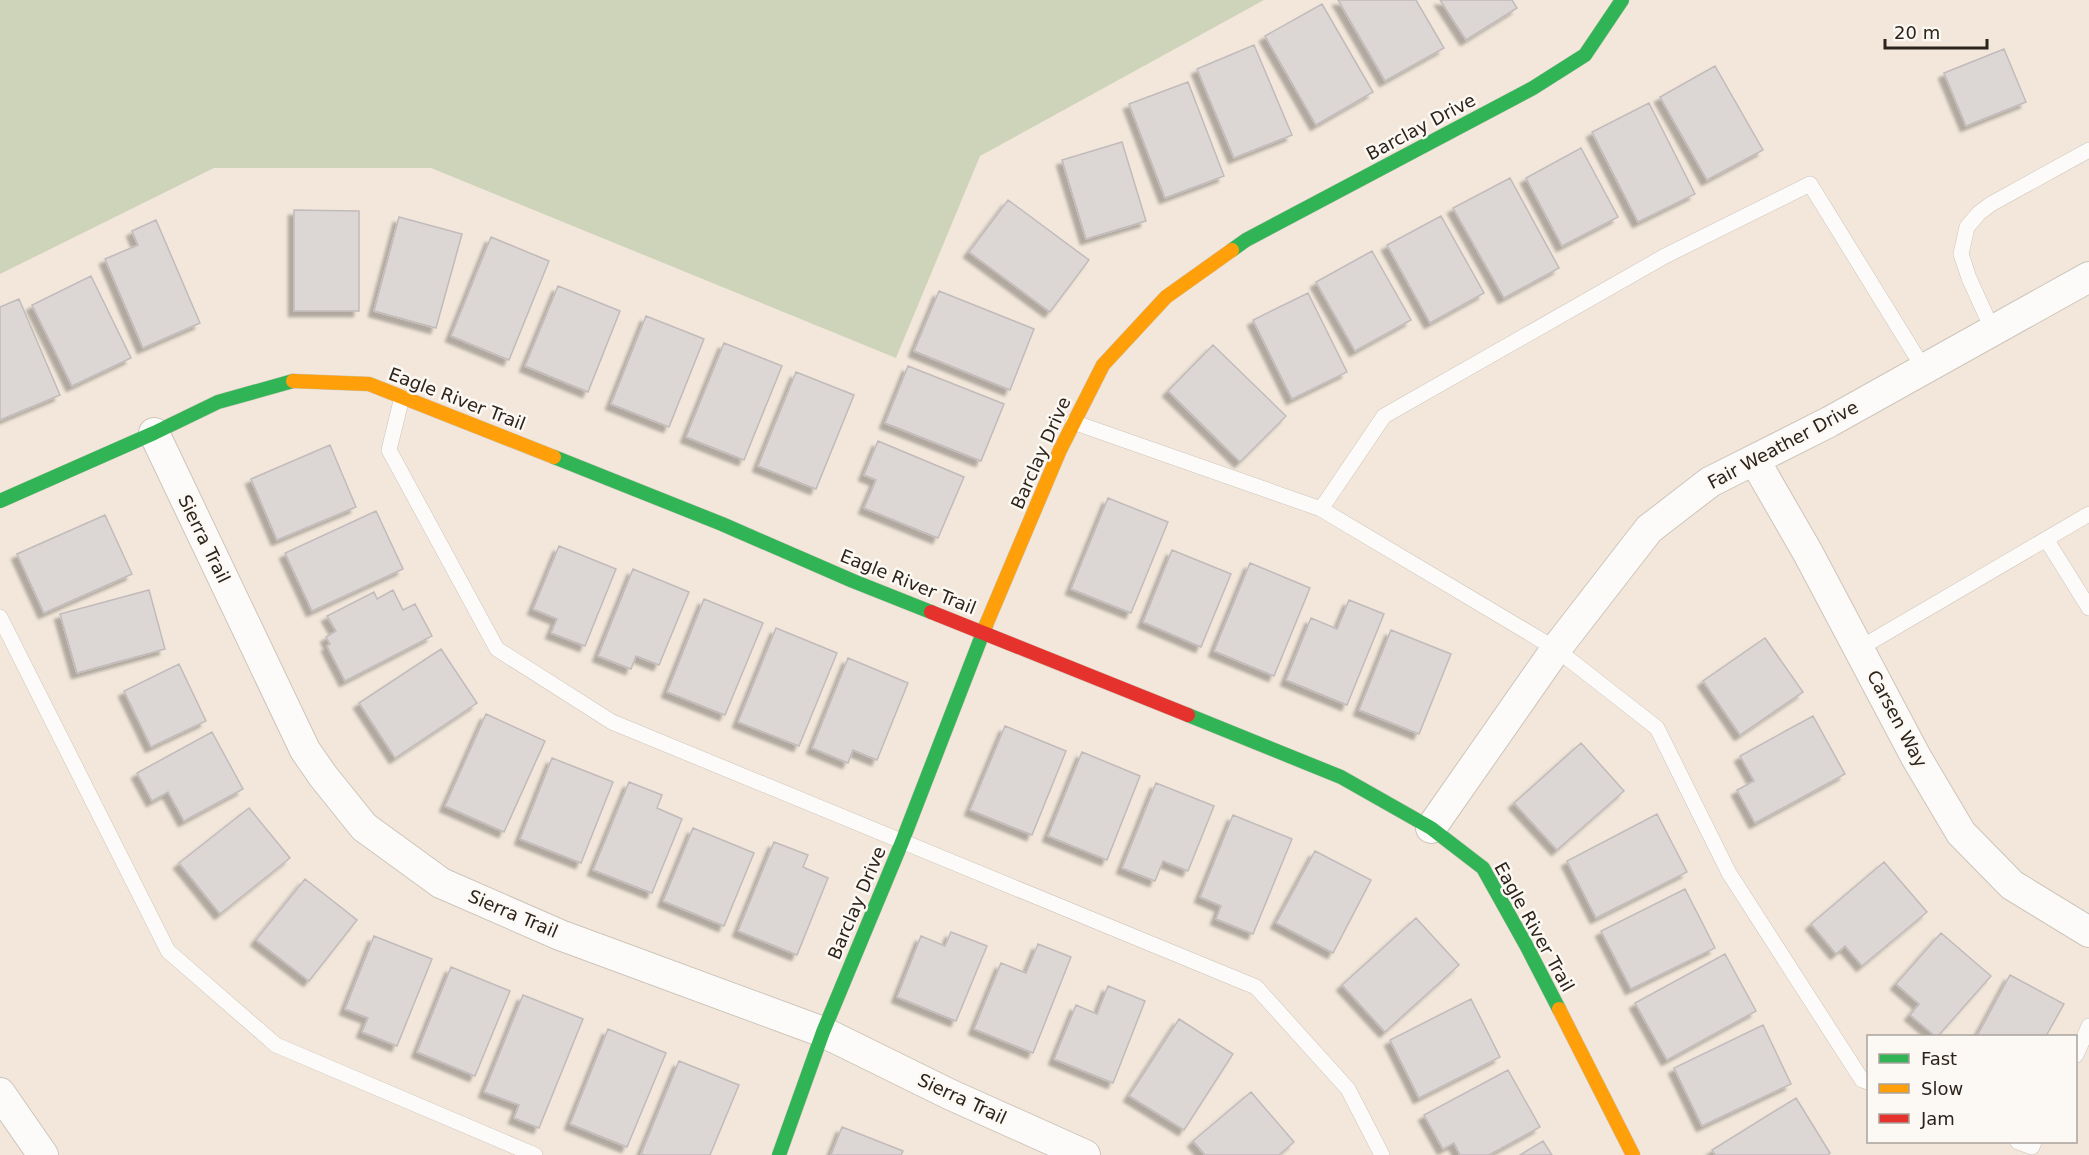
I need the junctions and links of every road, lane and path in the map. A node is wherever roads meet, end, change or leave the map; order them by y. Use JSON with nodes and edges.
{"nodes":[{"id":1,"x":1622,"y":0,"type":"edge"},
{"id":2,"x":2089,"y":150,"type":"edge"},
{"id":3,"x":2089,"y":277,"type":"edge"},
{"id":4,"x":1993,"y":331,"type":"junction"},
{"id":5,"x":1924,"y":369,"type":"junction"},
{"id":6,"x":402,"y":397,"type":"junction"},
{"id":7,"x":1073,"y":422,"type":"junction"},
{"id":8,"x":154,"y":433,"type":"junction"},
{"id":9,"x":1755,"y":461,"type":"junction"},
{"id":10,"x":0,"y":501,"type":"edge"},
{"id":11,"x":1320,"y":509,"type":"junction"},
{"id":12,"x":2089,"y":514,"type":"edge"},
{"id":13,"x":2046,"y":539,"type":"junction"},
{"id":14,"x":2089,"y":608,"type":"edge"},
{"id":15,"x":0,"y":617,"type":"edge"},
{"id":16,"x":983,"y":632,"type":"junction"},
{"id":17,"x":1860,"y":648,"type":"junction"},
{"id":18,"x":1557,"y":649,"type":"junction"},
{"id":19,"x":1431,"y":828,"type":"junction"},
{"id":20,"x":902,"y":843,"type":"junction"},
{"id":21,"x":2089,"y":932,"type":"edge"},
{"id":22,"x":2089,"y":1026,"type":"edge"},
{"id":23,"x":823,"y":1032,"type":"junction"},
{"id":24,"x":2077,"y":1053,"type":"edge"},
{"id":25,"x":1867,"y":1081,"type":"edge"},
{"id":26,"x":0,"y":1093,"type":"edge"},
{"id":27,"x":2021,"y":1143,"type":"edge"},
{"id":28,"x":2034,"y":1143,"type":"edge"},
{"id":29,"x":43,"y":1155,"type":"edge"},
{"id":30,"x":535,"y":1155,"type":"edge"},
{"id":31,"x":778,"y":1155,"type":"edge"},
{"id":32,"x":1085,"y":1155,"type":"edge"},
{"id":33,"x":1382,"y":1155,"type":"edge"},
{"id":34,"x":1633,"y":1155,"type":"edge"}],
"edges":[{"from":1,"to":7,"type":"street","name":"Barclay Drive"},
{"from":2,"to":4,"type":"lane"},
{"from":3,"to":4,"type":"street","name":"Fair Weather Drive"},
{"from":4,"to":5,"type":"street","name":"Fair Weather Drive"},
{"from":5,"to":9,"type":"street","name":"Fair Weather Drive"},
{"from":5,"to":11,"type":"lane"},
{"from":6,"to":8,"type":"street","name":"Eagle River Trail"},
{"from":6,"to":16,"type":"street","name":"Eagle River Trail"},
{"from":6,"to":20,"type":"lane"},
{"from":7,"to":11,"type":"lane"},
{"from":7,"to":16,"type":"street","name":"Barclay Drive"},
{"from":8,"to":10,"type":"street","name":"Eagle River Trail"},
{"from":8,"to":23,"type":"street","name":"Sierra Trail"},
{"from":9,"to":17,"type":"street","name":"Carsen Way"},
{"from":9,"to":18,"type":"street","name":"Fair Weather Drive"},
{"from":11,"to":18,"type":"lane"},
{"from":12,"to":13,"type":"lane"},
{"from":13,"to":14,"type":"lane"},
{"from":13,"to":17,"type":"lane"},
{"from":15,"to":30,"type":"lane"},
{"from":16,"to":19,"type":"street","name":"Eagle River Trail"},
{"from":16,"to":20,"type":"street","name":"Barclay Drive"},
{"from":17,"to":21,"type":"street","name":"Carsen Way"},
{"from":18,"to":19,"type":"street","name":"Fair Weather Drive"},
{"from":18,"to":25,"type":"lane"},
{"from":19,"to":34,"type":"street","name":"Eagle River Trail"},
{"from":20,"to":23,"type":"street","name":"Barclay Drive"},
{"from":20,"to":33,"type":"lane"},
{"from":22,"to":24,"type":"lane"},
{"from":23,"to":31,"type":"street","name":"Barclay Drive"},
{"from":23,"to":32,"type":"street","name":"Sierra Trail"},
{"from":26,"to":29,"type":"street"},
{"from":27,"to":28,"type":"lane"}]}
